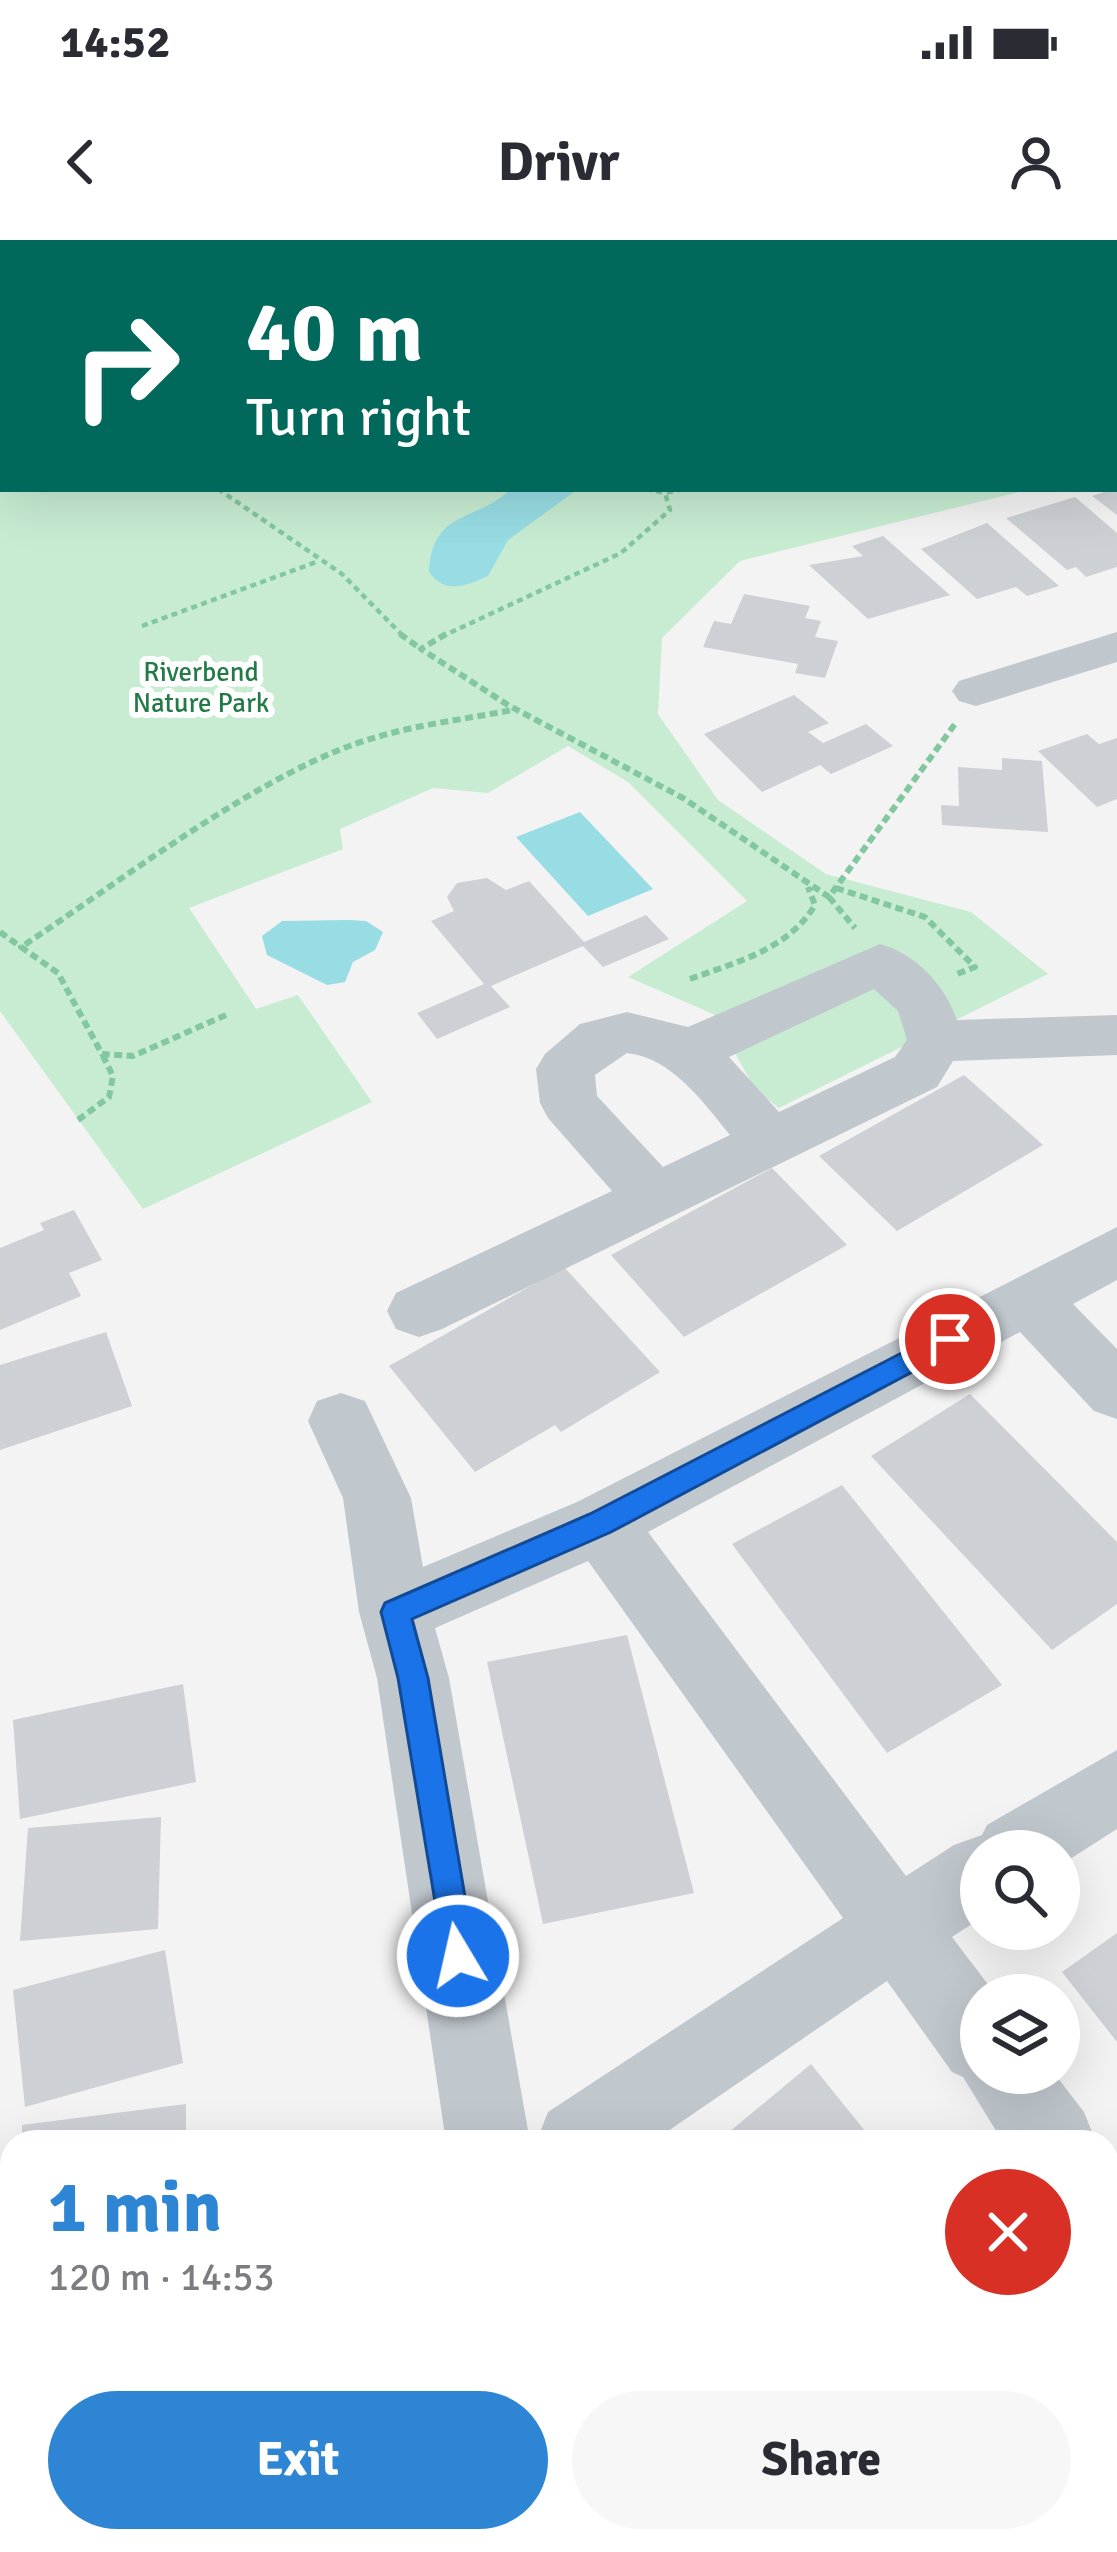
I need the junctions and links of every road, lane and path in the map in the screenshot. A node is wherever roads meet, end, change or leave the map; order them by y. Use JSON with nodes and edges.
{"nodes":[{"id":1,"x":222,"y":492,"type":"edge"},
{"id":2,"x":660,"y":492,"type":"edge"},
{"id":3,"x":669,"y":492,"type":"edge"},
{"id":4,"x":665,"y":493,"type":"junction"},
{"id":5,"x":321,"y":561,"type":"junction"},
{"id":6,"x":142,"y":626,"type":"dead end"},
{"id":7,"x":1117,"y":646,"type":"edge"},
{"id":8,"x":421,"y":650,"type":"junction"},
{"id":9,"x":965,"y":707,"type":"joint"},
{"id":10,"x":514,"y":709,"type":"junction"},
{"id":11,"x":808,"y":886,"type":"junction"},
{"id":12,"x":829,"y":897,"type":"junction"},
{"id":13,"x":0,"y":932,"type":"edge"},
{"id":14,"x":862,"y":937,"type":"dead end"},
{"id":15,"x":21,"y":947,"type":"junction"},
{"id":16,"x":690,"y":979,"type":"dead end"},
{"id":17,"x":226,"y":1015,"type":"dead end"},
{"id":18,"x":1117,"y":1035,"type":"edge"},
{"id":19,"x":936,"y":1041,"type":"junction"},
{"id":20,"x":689,"y":1051,"type":"junction"},
{"id":21,"x":102,"y":1054,"type":"junction"},
{"id":22,"x":78,"y":1120,"type":"dead end"},
{"id":23,"x":770,"y":1142,"type":"junction"},
{"id":24,"x":655,"y":1198,"type":"junction"},
{"id":25,"x":1117,"y":1251,"type":"edge"},
{"id":26,"x":1028,"y":1298,"type":"junction"},
{"id":27,"x":419,"y":1311,"type":"dead end"},
{"id":28,"x":1117,"y":1392,"type":"edge"},
{"id":29,"x":341,"y":1421,"type":"dead end"},
{"id":30,"x":601,"y":1523,"type":"junction"},
{"id":31,"x":395,"y":1612,"type":"junction"},
{"id":32,"x":1117,"y":1786,"type":"edge"},
{"id":33,"x":1047,"y":1830,"type":"edge"},
{"id":34,"x":960,"y":1885,"type":"edge"},
{"id":35,"x":895,"y":1927,"type":"junction"},
{"id":36,"x":960,"y":2015,"type":"edge"},
{"id":37,"x":1019,"y":2094,"type":"edge"},
{"id":38,"x":486,"y":2130,"type":"edge"},
{"id":39,"x":596,"y":2130,"type":"edge"},
{"id":40,"x":1045,"y":2130,"type":"edge"}],
"edges":[{"from":1,"to":5,"type":"path"},
{"from":2,"to":4,"type":"path"},
{"from":3,"to":4,"type":"path"},
{"from":4,"to":8,"type":"path"},
{"from":5,"to":6,"type":"path"},
{"from":5,"to":8,"type":"path"},
{"from":7,"to":9,"type":"street"},
{"from":8,"to":10,"type":"path"},
{"from":9,"to":12,"type":"path"},
{"from":10,"to":11,"type":"path"},
{"from":10,"to":15,"type":"path"},
{"from":11,"to":12,"type":"path"},
{"from":11,"to":16,"type":"path"},
{"from":12,"to":14,"type":"path"},
{"from":13,"to":15,"type":"path"},
{"from":15,"to":21,"type":"path"},
{"from":17,"to":21,"type":"path"},
{"from":18,"to":19,"type":"street"},
{"from":19,"to":20,"type":"street"},
{"from":19,"to":23,"type":"street"},
{"from":20,"to":23,"type":"street"},
{"from":20,"to":24,"type":"street"},
{"from":21,"to":22,"type":"path"},
{"from":23,"to":24,"type":"street"},
{"from":24,"to":27,"type":"street"},
{"from":25,"to":26,"type":"street"},
{"from":26,"to":28,"type":"street"},
{"from":26,"to":30,"type":"street"},
{"from":29,"to":31,"type":"street"},
{"from":30,"to":31,"type":"street"},
{"from":30,"to":35,"type":"street"},
{"from":31,"to":38,"type":"street"},
{"from":32,"to":33,"type":"street"},
{"from":34,"to":35,"type":"street"},
{"from":35,"to":36,"type":"street"},
{"from":35,"to":39,"type":"street"},
{"from":37,"to":40,"type":"street"}]}
